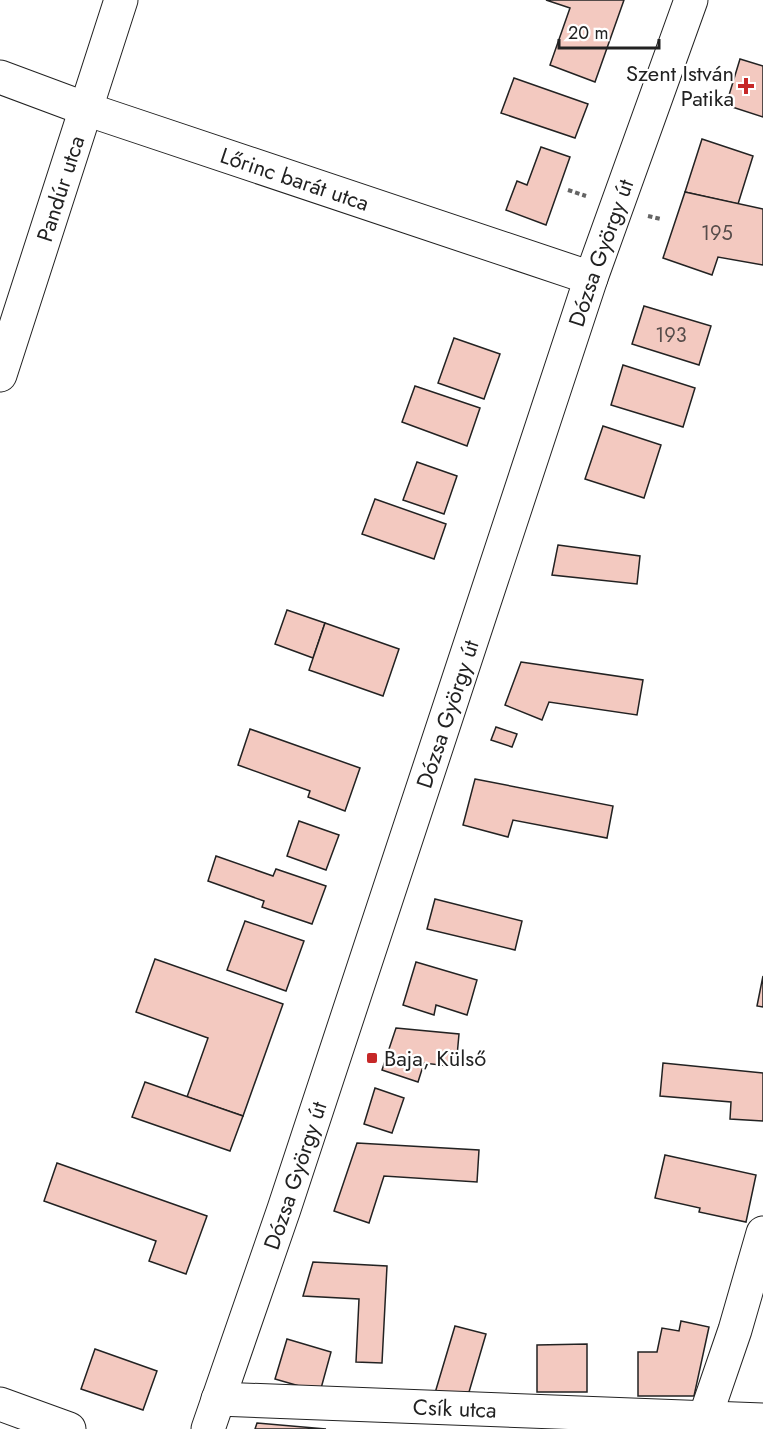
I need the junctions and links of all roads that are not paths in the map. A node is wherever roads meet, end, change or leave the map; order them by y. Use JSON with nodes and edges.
{"nodes":[{"id":1,"x":121,"y":0,"type":"edge"},
{"id":2,"x":691,"y":0,"type":"edge"},
{"id":3,"x":0,"y":77,"type":"edge"},
{"id":4,"x":86,"y":109,"type":"junction"},
{"id":5,"x":591,"y":278,"type":"junction"},
{"id":6,"x":0,"y":375,"type":"edge"},
{"id":7,"x":763,"y":1233,"type":"edge"},
{"id":8,"x":0,"y":1404,"type":"edge"},
{"id":9,"x":213,"y":1414,"type":"edge"},
{"id":10,"x":763,"y":1420,"type":"edge"},
{"id":11,"x":703,"y":1424,"type":"edge"},
{"id":12,"x":69,"y":1429,"type":"edge"}],
"edges":[{"from":1,"to":4,"type":"street","name":"Pandúr utca"},
{"from":2,"to":5,"type":"street","name":"Dózsa György út"},
{"from":3,"to":4,"type":"street","name":"Lőrinc barát utca"},
{"from":4,"to":5,"type":"street","name":"Lőrinc barát utca"},
{"from":4,"to":6,"type":"street","name":"Pandúr utca"},
{"from":5,"to":9,"type":"street","name":"Dózsa György út"},
{"from":7,"to":11,"type":"street"},
{"from":8,"to":12,"type":"street"},
{"from":9,"to":11,"type":"street","name":"Csík utca"},
{"from":10,"to":11,"type":"street","name":"Csík utca"}]}
